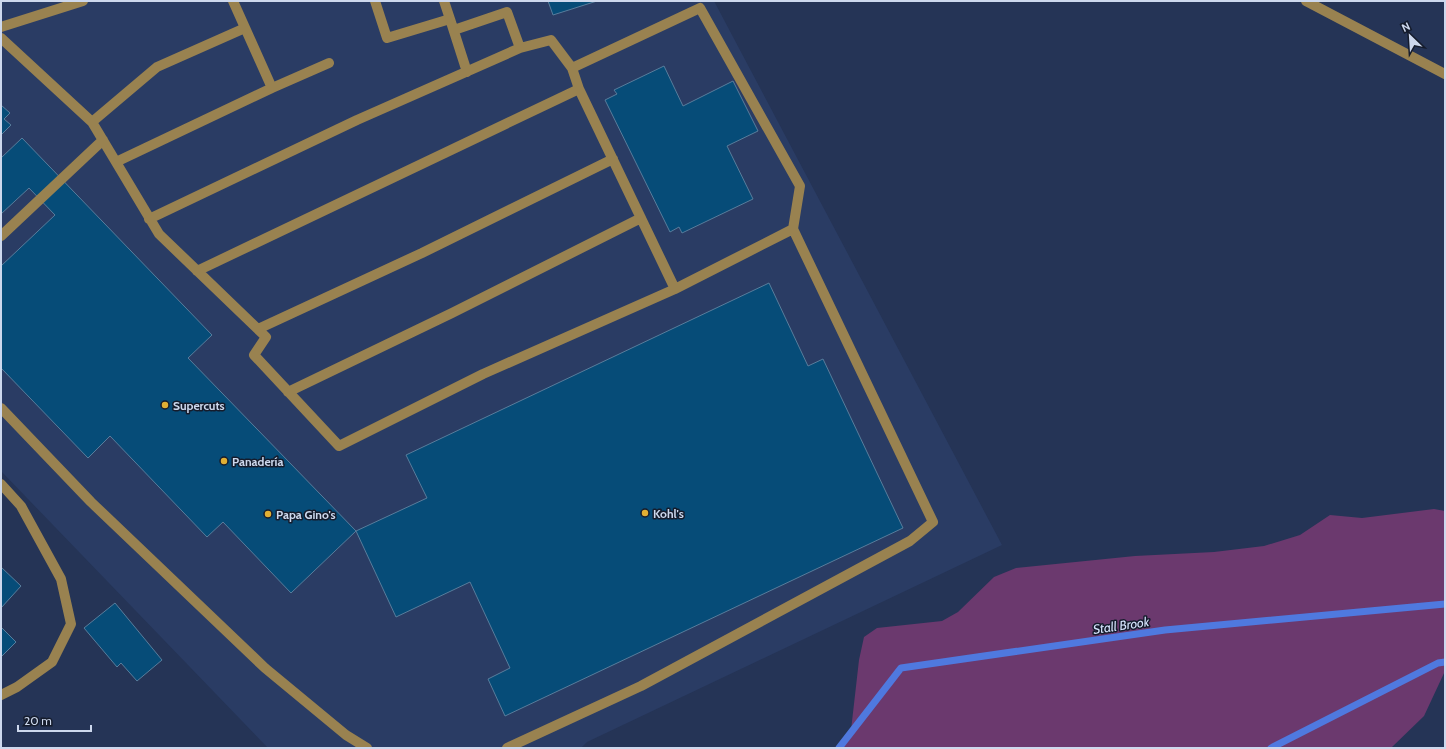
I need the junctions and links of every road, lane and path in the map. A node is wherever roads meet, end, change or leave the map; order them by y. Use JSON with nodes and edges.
{"nodes":[{"id":1,"x":83,"y":1,"type":"edge"},
{"id":2,"x":233,"y":1,"type":"edge"},
{"id":3,"x":375,"y":1,"type":"edge"},
{"id":4,"x":444,"y":1,"type":"edge"},
{"id":5,"x":1306,"y":1,"type":"edge"},
{"id":6,"x":450,"y":19,"type":"junction"},
{"id":7,"x":1,"y":27,"type":"edge"},
{"id":8,"x":245,"y":28,"type":"junction"},
{"id":9,"x":454,"y":30,"type":"junction"},
{"id":10,"x":1,"y":38,"type":"edge"},
{"id":11,"x":520,"y":48,"type":"junction"},
{"id":12,"x":329,"y":63,"type":"dead end"},
{"id":13,"x":572,"y":68,"type":"junction"},
{"id":14,"x":467,"y":72,"type":"junction"},
{"id":15,"x":1445,"y":74,"type":"edge"},
{"id":16,"x":272,"y":88,"type":"junction"},
{"id":17,"x":579,"y":89,"type":"junction"},
{"id":18,"x":92,"y":122,"type":"junction"},
{"id":19,"x":103,"y":140,"type":"junction"},
{"id":20,"x":613,"y":159,"type":"junction"},
{"id":21,"x":116,"y":162,"type":"junction"},
{"id":22,"x":641,"y":218,"type":"junction"},
{"id":23,"x":149,"y":219,"type":"junction"},
{"id":24,"x":793,"y":228,"type":"junction"},
{"id":25,"x":1,"y":236,"type":"edge"},
{"id":26,"x":197,"y":271,"type":"junction"},
{"id":27,"x":675,"y":289,"type":"junction"},
{"id":28,"x":258,"y":329,"type":"junction"},
{"id":29,"x":288,"y":392,"type":"junction"},
{"id":30,"x":1,"y":408,"type":"edge"},
{"id":31,"x":3,"y":489,"type":"edge"},
{"id":32,"x":1,"y":694,"type":"edge"},
{"id":33,"x":367,"y":748,"type":"edge"},
{"id":34,"x":507,"y":748,"type":"edge"}],
"edges":[{"from":1,"to":7,"type":"street"},
{"from":2,"to":8,"type":"street"},
{"from":3,"to":6,"type":"street"},
{"from":4,"to":6,"type":"street"},
{"from":5,"to":15,"type":"street"},
{"from":6,"to":9,"type":"street"},
{"from":8,"to":16,"type":"street"},
{"from":8,"to":18,"type":"street"},
{"from":9,"to":11,"type":"street"},
{"from":9,"to":14,"type":"street"},
{"from":10,"to":18,"type":"street"},
{"from":11,"to":13,"type":"street"},
{"from":11,"to":14,"type":"street"},
{"from":12,"to":16,"type":"street"},
{"from":13,"to":17,"type":"street"},
{"from":13,"to":24,"type":"street"},
{"from":14,"to":23,"type":"street"},
{"from":16,"to":21,"type":"street"},
{"from":17,"to":20,"type":"street"},
{"from":17,"to":26,"type":"street"},
{"from":18,"to":19,"type":"street"},
{"from":19,"to":21,"type":"street"},
{"from":19,"to":25,"type":"street"},
{"from":20,"to":22,"type":"street"},
{"from":20,"to":28,"type":"street"},
{"from":21,"to":23,"type":"street"},
{"from":22,"to":27,"type":"street"},
{"from":22,"to":29,"type":"street"},
{"from":23,"to":26,"type":"street"},
{"from":24,"to":27,"type":"street"},
{"from":24,"to":34,"type":"street"},
{"from":26,"to":28,"type":"street"},
{"from":27,"to":29,"type":"street"},
{"from":28,"to":29,"type":"street"},
{"from":30,"to":33,"type":"street"},
{"from":31,"to":32,"type":"street"}]}
